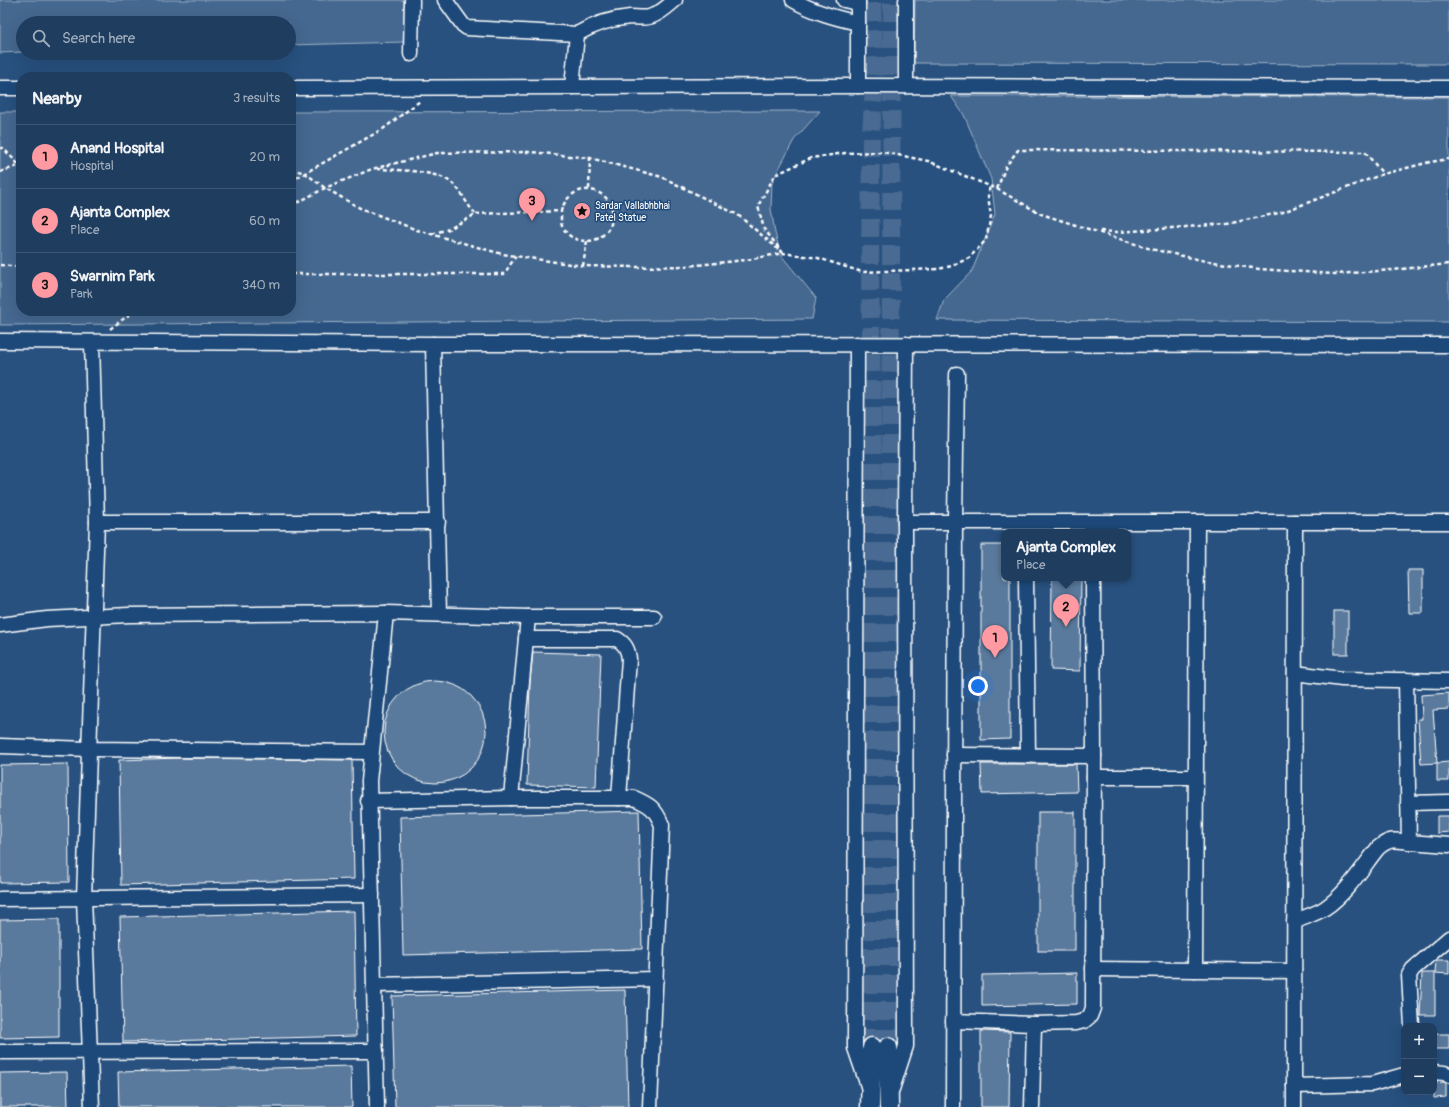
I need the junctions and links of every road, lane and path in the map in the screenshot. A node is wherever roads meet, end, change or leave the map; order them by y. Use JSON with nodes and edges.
{"nodes":[{"id":1,"x":412,"y":0,"type":"edge"},
{"id":2,"x":446,"y":0,"type":"edge"},
{"id":3,"x":675,"y":0,"type":"edge"},
{"id":4,"x":793,"y":0,"type":"edge"},
{"id":5,"x":844,"y":0,"type":"edge"},
{"id":6,"x":906,"y":0,"type":"edge"},
{"id":7,"x":858,"y":1,"type":"edge"},
{"id":8,"x":858,"y":23,"type":"junction"},
{"id":9,"x":577,"y":34,"type":"junction"},
{"id":10,"x":411,"y":54,"type":"dead end"},
{"id":11,"x":858,"y":86,"type":"junction"},
{"id":12,"x":906,"y":86,"type":"junction"},
{"id":13,"x":438,"y":87,"type":"junction"},
{"id":14,"x":572,"y":87,"type":"junction"},
{"id":15,"x":0,"y":88,"type":"edge"},
{"id":16,"x":16,"y":88,"type":"edge"},
{"id":17,"x":296,"y":88,"type":"edge"},
{"id":18,"x":1449,"y":88,"type":"edge"},
{"id":19,"x":0,"y":148,"type":"edge"},
{"id":20,"x":590,"y":158,"type":"junction"},
{"id":21,"x":1449,"y":159,"type":"edge"},
{"id":22,"x":16,"y":161,"type":"edge"},
{"id":23,"x":16,"y":166,"type":"edge"},
{"id":24,"x":372,"y":169,"type":"junction"},
{"id":25,"x":296,"y":170,"type":"edge"},
{"id":26,"x":0,"y":172,"type":"edge"},
{"id":27,"x":305,"y":173,"type":"junction"},
{"id":28,"x":1383,"y":174,"type":"junction"},
{"id":29,"x":296,"y":178,"type":"edge"},
{"id":30,"x":990,"y":186,"type":"junction"},
{"id":31,"x":326,"y":188,"type":"junction"},
{"id":32,"x":589,"y":189,"type":"junction"},
{"id":33,"x":997,"y":189,"type":"junction"},
{"id":34,"x":296,"y":203,"type":"edge"},
{"id":35,"x":560,"y":211,"type":"junction"},
{"id":36,"x":476,"y":214,"type":"junction"},
{"id":37,"x":1095,"y":231,"type":"junction"},
{"id":38,"x":432,"y":234,"type":"junction"},
{"id":39,"x":587,"y":241,"type":"junction"},
{"id":40,"x":783,"y":254,"type":"junction"},
{"id":41,"x":516,"y":256,"type":"junction"},
{"id":42,"x":1449,"y":264,"type":"edge"},
{"id":43,"x":0,"y":265,"type":"edge"},
{"id":44,"x":583,"y":266,"type":"junction"},
{"id":45,"x":16,"y":267,"type":"edge"},
{"id":46,"x":296,"y":274,"type":"edge"},
{"id":47,"x":127,"y":316,"type":"edge"},
{"id":48,"x":0,"y":342,"type":"edge"},
{"id":49,"x":92,"y":342,"type":"junction"},
{"id":50,"x":433,"y":344,"type":"junction"},
{"id":51,"x":858,"y":344,"type":"junction"},
{"id":52,"x":906,"y":344,"type":"junction"},
{"id":53,"x":1449,"y":345,"type":"edge"},
{"id":54,"x":957,"y":374,"type":"dead end"},
{"id":55,"x":97,"y":522,"type":"junction"},
{"id":56,"x":438,"y":522,"type":"junction"},
{"id":57,"x":905,"y":522,"type":"junction"},
{"id":58,"x":955,"y":522,"type":"junction"},
{"id":59,"x":1197,"y":522,"type":"junction"},
{"id":60,"x":1295,"y":522,"type":"junction"},
{"id":61,"x":1449,"y":522,"type":"edge"},
{"id":62,"x":1026,"y":527,"type":"edge"},
{"id":63,"x":1092,"y":527,"type":"edge"},
{"id":64,"x":1026,"y":581,"type":"edge"},
{"id":65,"x":1093,"y":581,"type":"edge"},
{"id":66,"x":386,"y":613,"type":"junction"},
{"id":67,"x":439,"y":614,"type":"junction"},
{"id":68,"x":93,"y":617,"type":"junction"},
{"id":69,"x":528,"y":617,"type":"junction"},
{"id":70,"x":654,"y":617,"type":"dead end"},
{"id":71,"x":0,"y":625,"type":"edge"},
{"id":72,"x":526,"y":639,"type":"junction"},
{"id":73,"x":1294,"y":673,"type":"junction"},
{"id":74,"x":1406,"y":680,"type":"junction"},
{"id":75,"x":1449,"y":681,"type":"edge"},
{"id":76,"x":0,"y":746,"type":"edge"},
{"id":77,"x":89,"y":749,"type":"junction"},
{"id":78,"x":371,"y":752,"type":"junction"},
{"id":79,"x":954,"y":755,"type":"junction"},
{"id":80,"x":1028,"y":756,"type":"junction"},
{"id":81,"x":1094,"y":756,"type":"junction"},
{"id":82,"x":1094,"y":777,"type":"junction"},
{"id":83,"x":1196,"y":777,"type":"junction"},
{"id":84,"x":511,"y":798,"type":"junction"},
{"id":85,"x":619,"y":798,"type":"junction"},
{"id":86,"x":368,"y":801,"type":"junction"},
{"id":87,"x":1449,"y":802,"type":"edge"},
{"id":88,"x":1408,"y":803,"type":"junction"},
{"id":89,"x":1408,"y":842,"type":"junction"},
{"id":90,"x":1449,"y":845,"type":"edge"},
{"id":91,"x":372,"y":895,"type":"junction"},
{"id":92,"x":84,"y":898,"type":"junction"},
{"id":93,"x":0,"y":899,"type":"edge"},
{"id":94,"x":1294,"y":922,"type":"junction"},
{"id":95,"x":1449,"y":938,"type":"edge"},
{"id":96,"x":1093,"y":969,"type":"junction"},
{"id":97,"x":1195,"y":970,"type":"junction"},
{"id":98,"x":1294,"y":971,"type":"junction"},
{"id":99,"x":656,"y":978,"type":"junction"},
{"id":100,"x":374,"y":985,"type":"junction"},
{"id":101,"x":953,"y":1021,"type":"junction"},
{"id":102,"x":1412,"y":1023,"type":"edge"},
{"id":103,"x":1034,"y":1024,"type":"junction"},
{"id":104,"x":376,"y":1051,"type":"junction"},
{"id":105,"x":0,"y":1052,"type":"edge"},
{"id":106,"x":90,"y":1052,"type":"junction"},
{"id":107,"x":1437,"y":1072,"type":"edge"},
{"id":108,"x":1449,"y":1075,"type":"edge"},
{"id":109,"x":1401,"y":1076,"type":"edge"},
{"id":110,"x":1294,"y":1086,"type":"junction"},
{"id":111,"x":871,"y":1100,"type":"edge"},
{"id":112,"x":889,"y":1102,"type":"edge"},
{"id":113,"x":92,"y":1107,"type":"edge"},
{"id":114,"x":377,"y":1107,"type":"edge"},
{"id":115,"x":650,"y":1107,"type":"edge"},
{"id":116,"x":952,"y":1107,"type":"edge"},
{"id":117,"x":1032,"y":1107,"type":"edge"},
{"id":118,"x":1294,"y":1107,"type":"edge"}],
"edges":[{"from":1,"to":10,"type":"street"},
{"from":2,"to":9,"type":"street"},
{"from":3,"to":9,"type":"street"},
{"from":4,"to":8,"type":"street"},
{"from":5,"to":7,"type":"street"},
{"from":6,"to":12,"type":"street"},
{"from":7,"to":8,"type":"street"},
{"from":8,"to":11,"type":"street"},
{"from":9,"to":14,"type":"street"},
{"from":11,"to":12,"type":"street"},
{"from":11,"to":14,"type":"street"},
{"from":12,"to":18,"type":"street"},
{"from":13,"to":14,"type":"street"},
{"from":13,"to":17,"type":"street"},
{"from":13,"to":27,"type":"path"},
{"from":15,"to":16,"type":"street"},
{"from":19,"to":22,"type":"path"},
{"from":20,"to":24,"type":"path"},
{"from":20,"to":32,"type":"path"},
{"from":20,"to":40,"type":"path"},
{"from":21,"to":28,"type":"path"},
{"from":23,"to":26,"type":"path"},
{"from":24,"to":31,"type":"path"},
{"from":24,"to":36,"type":"path"},
{"from":25,"to":27,"type":"path"},
{"from":27,"to":29,"type":"path"},
{"from":27,"to":31,"type":"path"},
{"from":28,"to":33,"type":"path"},
{"from":28,"to":37,"type":"path"},
{"from":30,"to":33,"type":"path"},
{"from":30,"to":40,"type":"path"},
{"from":30,"to":40,"type":"path"},
{"from":31,"to":34,"type":"path"},
{"from":31,"to":38,"type":"path"},
{"from":32,"to":35,"type":"path"},
{"from":32,"to":39,"type":"path"},
{"from":33,"to":37,"type":"path"},
{"from":35,"to":36,"type":"path"},
{"from":35,"to":39,"type":"path"},
{"from":36,"to":38,"type":"path"},
{"from":37,"to":42,"type":"path"},
{"from":38,"to":41,"type":"path"},
{"from":39,"to":44,"type":"path"},
{"from":40,"to":44,"type":"path"},
{"from":41,"to":44,"type":"path"},
{"from":41,"to":46,"type":"path"},
{"from":43,"to":45,"type":"path"},
{"from":47,"to":49,"type":"path"},
{"from":48,"to":49,"type":"street"},
{"from":49,"to":50,"type":"street"},
{"from":49,"to":55,"type":"street"},
{"from":50,"to":51,"type":"street"},
{"from":50,"to":56,"type":"street"},
{"from":51,"to":52,"type":"street"},
{"from":51,"to":111,"type":"street"},
{"from":52,"to":53,"type":"street"},
{"from":52,"to":57,"type":"street"},
{"from":54,"to":58,"type":"street"},
{"from":55,"to":56,"type":"street"},
{"from":55,"to":68,"type":"street"},
{"from":56,"to":67,"type":"street"},
{"from":57,"to":58,"type":"street"},
{"from":57,"to":112,"type":"street"},
{"from":58,"to":62,"type":"street"},
{"from":58,"to":79,"type":"street"},
{"from":59,"to":60,"type":"street"},
{"from":59,"to":63,"type":"street"},
{"from":59,"to":83,"type":"street"},
{"from":60,"to":61,"type":"street"},
{"from":60,"to":73,"type":"street"},
{"from":62,"to":63,"type":"street"},
{"from":64,"to":80,"type":"street"},
{"from":65,"to":81,"type":"street"},
{"from":66,"to":67,"type":"street"},
{"from":66,"to":68,"type":"street"},
{"from":66,"to":78,"type":"street"},
{"from":67,"to":69,"type":"street"},
{"from":68,"to":71,"type":"street"},
{"from":68,"to":77,"type":"street"},
{"from":69,"to":70,"type":"street"},
{"from":69,"to":72,"type":"street"},
{"from":72,"to":84,"type":"street"},
{"from":72,"to":85,"type":"street"},
{"from":73,"to":74,"type":"street"},
{"from":73,"to":94,"type":"street"},
{"from":74,"to":75,"type":"street"},
{"from":74,"to":88,"type":"street"},
{"from":76,"to":77,"type":"street"},
{"from":77,"to":78,"type":"street"},
{"from":77,"to":92,"type":"street"},
{"from":78,"to":86,"type":"street"},
{"from":79,"to":80,"type":"street"},
{"from":79,"to":101,"type":"street"},
{"from":80,"to":81,"type":"street"},
{"from":81,"to":82,"type":"street"},
{"from":82,"to":83,"type":"street"},
{"from":82,"to":96,"type":"street"},
{"from":83,"to":97,"type":"street"},
{"from":84,"to":85,"type":"street"},
{"from":84,"to":86,"type":"street"},
{"from":85,"to":99,"type":"street"},
{"from":86,"to":91,"type":"street"},
{"from":87,"to":88,"type":"street"},
{"from":88,"to":89,"type":"street"},
{"from":89,"to":90,"type":"street"},
{"from":89,"to":94,"type":"street"},
{"from":91,"to":92,"type":"street"},
{"from":91,"to":100,"type":"street"},
{"from":92,"to":93,"type":"street"},
{"from":92,"to":106,"type":"street"},
{"from":94,"to":98,"type":"street"},
{"from":95,"to":102,"type":"street"},
{"from":96,"to":97,"type":"street"},
{"from":96,"to":103,"type":"street"},
{"from":97,"to":98,"type":"street"},
{"from":98,"to":110,"type":"street"},
{"from":99,"to":100,"type":"street"},
{"from":99,"to":115,"type":"street"},
{"from":100,"to":104,"type":"street"},
{"from":101,"to":103,"type":"street"},
{"from":101,"to":116,"type":"street"},
{"from":103,"to":117,"type":"street"},
{"from":104,"to":106,"type":"street"},
{"from":104,"to":114,"type":"street"},
{"from":105,"to":106,"type":"street"},
{"from":106,"to":113,"type":"street"},
{"from":107,"to":108,"type":"street"},
{"from":109,"to":110,"type":"street"},
{"from":110,"to":118,"type":"street"},
{"from":111,"to":112,"type":"main road"}]}
